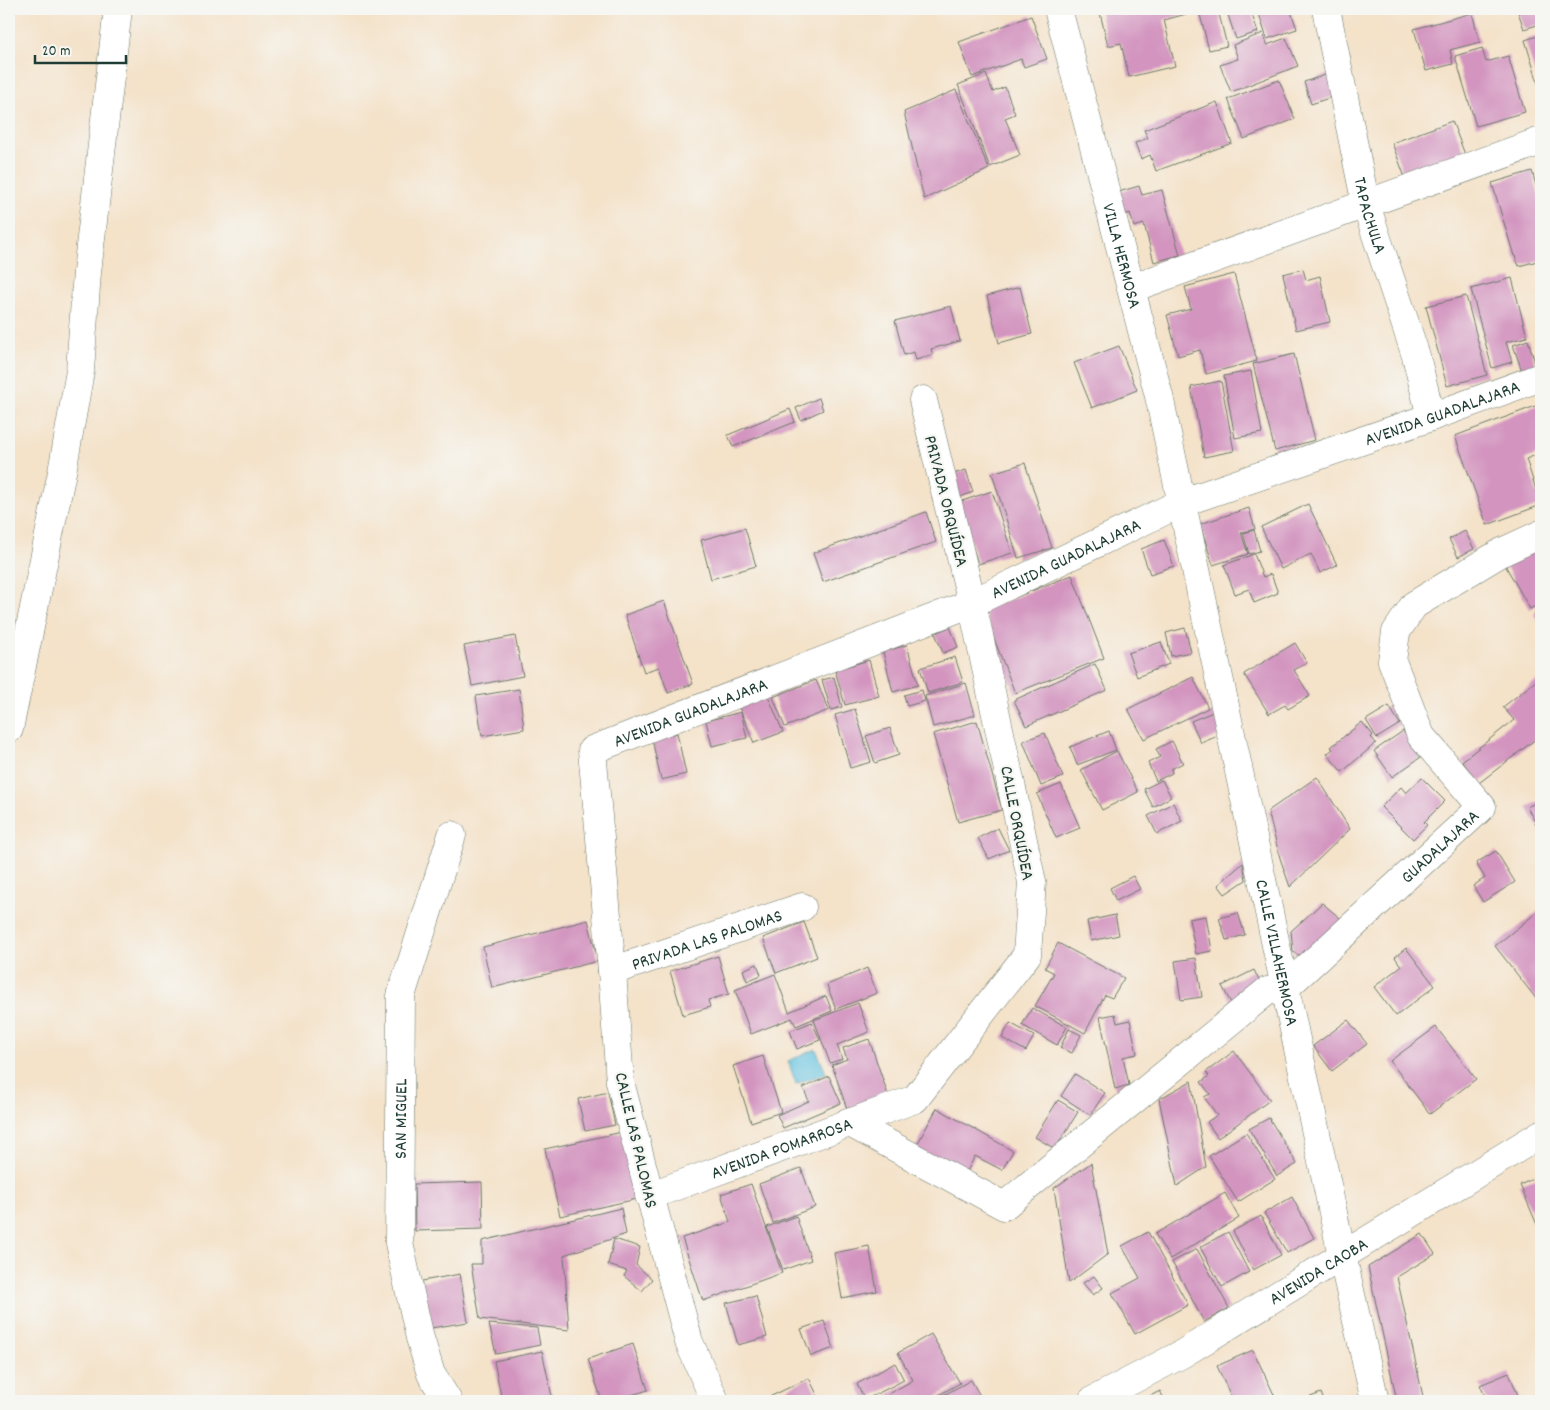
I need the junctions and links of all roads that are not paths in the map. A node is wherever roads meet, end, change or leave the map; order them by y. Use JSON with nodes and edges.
{"nodes":[{"id":1,"x":118,"y":9,"type":"edge"},
{"id":2,"x":1058,"y":9,"type":"edge"},
{"id":3,"x":1326,"y":9,"type":"edge"},
{"id":4,"x":1541,"y":141,"type":"edge"},
{"id":5,"x":1366,"y":205,"type":"junction"},
{"id":6,"x":1132,"y":288,"type":"junction"},
{"id":7,"x":1541,"y":378,"type":"edge"},
{"id":8,"x":923,"y":400,"type":"dead end"},
{"id":9,"x":1431,"y":417,"type":"junction"},
{"id":10,"x":1181,"y":503,"type":"junction"},
{"id":11,"x":1541,"y":534,"type":"edge"},
{"id":12,"x":972,"y":603,"type":"junction"},
{"id":13,"x":9,"y":729,"type":"edge"},
{"id":14,"x":592,"y":750,"type":"joint"},
{"id":15,"x":452,"y":835,"type":"dead end"},
{"id":16,"x":802,"y":907,"type":"dead end"},
{"id":17,"x":612,"y":971,"type":"junction"},
{"id":18,"x":1276,"y":990,"type":"junction"},
{"id":19,"x":915,"y":1099,"type":"joint"},
{"id":20,"x":848,"y":1122,"type":"junction"},
{"id":21,"x":1541,"y":1134,"type":"edge"},
{"id":22,"x":649,"y":1196,"type":"junction"},
{"id":23,"x":1342,"y":1255,"type":"junction"},
{"id":24,"x":448,"y":1401,"type":"edge"},
{"id":25,"x":715,"y":1401,"type":"edge"},
{"id":26,"x":1092,"y":1401,"type":"edge"},
{"id":27,"x":1375,"y":1401,"type":"edge"}],
"edges":[{"from":1,"to":13,"type":"street"},
{"from":2,"to":6,"type":"street","name":"VILLA HERMOSA"},
{"from":3,"to":5,"type":"street","name":"TAPACHULA"},
{"from":4,"to":5,"type":"street"},
{"from":5,"to":6,"type":"street"},
{"from":5,"to":9,"type":"street","name":"TAPACHULA"},
{"from":6,"to":10,"type":"street","name":"VILLA HERMOSA"},
{"from":7,"to":9,"type":"street","name":"AVENIDA GUADALAJARA"},
{"from":8,"to":12,"type":"street","name":"PRIVADA ORQUÍDEA"},
{"from":9,"to":10,"type":"street","name":"AVENIDA GUADALAJARA"},
{"from":10,"to":12,"type":"street","name":"AVENIDA GUADALAJARA"},
{"from":10,"to":18,"type":"street","name":"CALLE VILLAHERMOSA"},
{"from":11,"to":18,"type":"street","name":"GUADALAJARA"},
{"from":12,"to":14,"type":"street","name":"AVENIDA GUADALAJARA"},
{"from":12,"to":19,"type":"street","name":"CALLE ORQUÍDEA"},
{"from":14,"to":17,"type":"street","name":"CALLE LAS PALOMAS"},
{"from":15,"to":24,"type":"street","name":"SAN MIGUEL"},
{"from":16,"to":17,"type":"street","name":"PRIVADA LAS PALOMAS"},
{"from":17,"to":22,"type":"street","name":"CALLE LAS PALOMAS"},
{"from":18,"to":20,"type":"street"},
{"from":18,"to":23,"type":"street","name":"CALLE VILLAHERMOSA"},
{"from":19,"to":20,"type":"street","name":"AVENIDA POMARROSA"},
{"from":20,"to":22,"type":"street","name":"AVENIDA POMARROSA"},
{"from":21,"to":23,"type":"street","name":"AVENIDA CAOBA"},
{"from":22,"to":25,"type":"street","name":"CALLE LAS PALOMAS"},
{"from":23,"to":26,"type":"street","name":"AVENIDA CAOBA"},
{"from":23,"to":27,"type":"street","name":"CALLE VILLAHERMOSA"}]}
